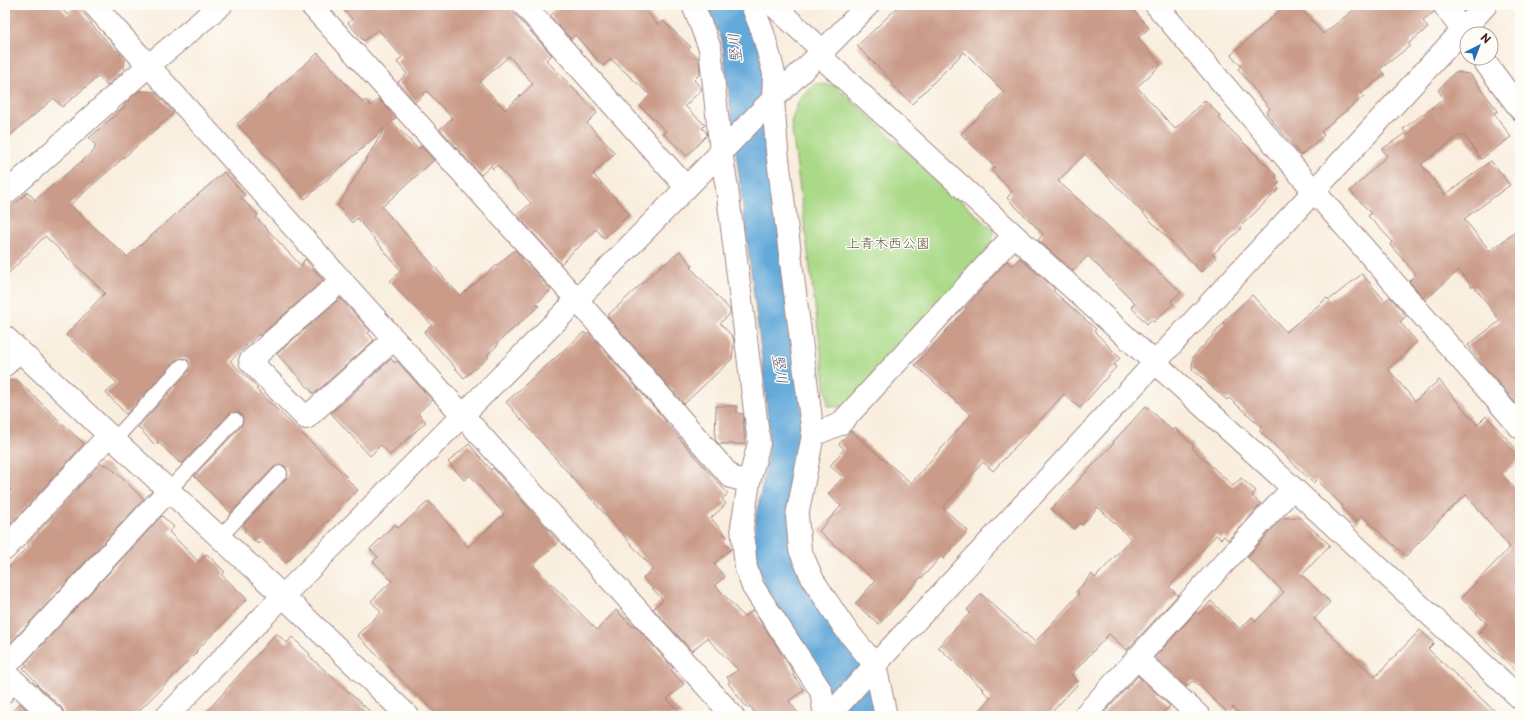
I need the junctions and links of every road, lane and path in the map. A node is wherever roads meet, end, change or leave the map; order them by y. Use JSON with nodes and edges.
{"nodes":[{"id":1,"x":94,"y":5,"type":"edge"},
{"id":2,"x":221,"y":5,"type":"edge"},
{"id":3,"x":311,"y":5,"type":"edge"},
{"id":4,"x":524,"y":5,"type":"edge"},
{"id":5,"x":693,"y":5,"type":"edge"},
{"id":6,"x":752,"y":5,"type":"edge"},
{"id":7,"x":773,"y":5,"type":"edge"},
{"id":8,"x":868,"y":5,"type":"edge"},
{"id":9,"x":1156,"y":5,"type":"edge"},
{"id":10,"x":1444,"y":5,"type":"edge"},
{"id":11,"x":1486,"y":5,"type":"edge"},
{"id":12,"x":1459,"y":26,"type":"edge"},
{"id":13,"x":1471,"y":26,"type":"edge"},
{"id":14,"x":1459,"y":40,"type":"edge"},
{"id":15,"x":821,"y":53,"type":"junction"},
{"id":16,"x":148,"y":66,"type":"junction"},
{"id":17,"x":1488,"y":66,"type":"edge"},
{"id":18,"x":773,"y":99,"type":"junction"},
{"id":19,"x":1520,"y":109,"type":"edge"},
{"id":20,"x":721,"y":152,"type":"junction"},
{"id":21,"x":686,"y":187,"type":"junction"},
{"id":22,"x":1314,"y":191,"type":"junction"},
{"id":23,"x":5,"y":194,"type":"edge"},
{"id":24,"x":1014,"y":235,"type":"junction"},
{"id":25,"x":342,"y":280,"type":"junction"},
{"id":26,"x":577,"y":300,"type":"junction"},
{"id":27,"x":394,"y":339,"type":"junction"},
{"id":28,"x":10,"y":350,"type":"edge"},
{"id":29,"x":1156,"y":363,"type":"junction"},
{"id":30,"x":182,"y":366,"type":"dead end"},
{"id":31,"x":463,"y":416,"type":"junction"},
{"id":32,"x":235,"y":420,"type":"dead end"},
{"id":33,"x":1520,"y":427,"type":"edge"},
{"id":34,"x":813,"y":435,"type":"junction"},
{"id":35,"x":111,"y":438,"type":"junction"},
{"id":36,"x":280,"y":473,"type":"dead end"},
{"id":37,"x":749,"y":482,"type":"junction"},
{"id":38,"x":1293,"y":488,"type":"junction"},
{"id":39,"x":169,"y":490,"type":"junction"},
{"id":40,"x":220,"y":537,"type":"junction"},
{"id":41,"x":5,"y":549,"type":"edge"},
{"id":42,"x":283,"y":596,"type":"junction"},
{"id":43,"x":1137,"y":658,"type":"junction"},
{"id":44,"x":871,"y":669,"type":"junction"},
{"id":45,"x":8,"y":679,"type":"edge"},
{"id":46,"x":1520,"y":698,"type":"edge"},
{"id":47,"x":829,"y":715,"type":"edge"},
{"id":48,"x":52,"y":716,"type":"edge"},
{"id":49,"x":167,"y":716,"type":"edge"},
{"id":50,"x":408,"y":716,"type":"edge"},
{"id":51,"x":733,"y":716,"type":"edge"},
{"id":52,"x":886,"y":716,"type":"edge"},
{"id":53,"x":1084,"y":716,"type":"edge"},
{"id":54,"x":1200,"y":716,"type":"edge"}],
"edges":[{"from":1,"to":16,"type":"street"},
{"from":2,"to":16,"type":"street"},
{"from":3,"to":26,"type":"street"},
{"from":4,"to":21,"type":"street"},
{"from":5,"to":20,"type":"street"},
{"from":6,"to":18,"type":"street"},
{"from":7,"to":15,"type":"street"},
{"from":8,"to":15,"type":"street"},
{"from":9,"to":22,"type":"street"},
{"from":10,"to":12,"type":"street"},
{"from":11,"to":13,"type":"street"},
{"from":14,"to":22,"type":"street"},
{"from":15,"to":18,"type":"street"},
{"from":15,"to":24,"type":"street"},
{"from":16,"to":23,"type":"street"},
{"from":16,"to":25,"type":"street"},
{"from":17,"to":19,"type":"street"},
{"from":18,"to":20,"type":"street"},
{"from":18,"to":34,"type":"street"},
{"from":20,"to":21,"type":"street"},
{"from":20,"to":37,"type":"street"},
{"from":21,"to":26,"type":"street"},
{"from":22,"to":29,"type":"street"},
{"from":22,"to":33,"type":"street"},
{"from":24,"to":29,"type":"street"},
{"from":24,"to":34,"type":"street"},
{"from":25,"to":27,"type":"street"},
{"from":25,"to":27,"type":"street"},
{"from":26,"to":31,"type":"street"},
{"from":26,"to":37,"type":"street"},
{"from":27,"to":31,"type":"street"},
{"from":28,"to":35,"type":"street"},
{"from":29,"to":38,"type":"street"},
{"from":29,"to":44,"type":"street"},
{"from":30,"to":35,"type":"lane"},
{"from":31,"to":42,"type":"street"},
{"from":31,"to":51,"type":"street"},
{"from":32,"to":39,"type":"lane"},
{"from":34,"to":44,"type":"street"},
{"from":35,"to":39,"type":"street"},
{"from":35,"to":41,"type":"street"},
{"from":36,"to":40,"type":"lane"},
{"from":37,"to":47,"type":"street"},
{"from":38,"to":43,"type":"street"},
{"from":38,"to":46,"type":"street"},
{"from":39,"to":40,"type":"street"},
{"from":39,"to":45,"type":"street"},
{"from":40,"to":42,"type":"street"},
{"from":42,"to":49,"type":"street"},
{"from":42,"to":50,"type":"street"},
{"from":43,"to":53,"type":"street"},
{"from":43,"to":54,"type":"street"},
{"from":44,"to":47,"type":"street"},
{"from":44,"to":52,"type":"street"},
{"from":45,"to":48,"type":"street"}]}
